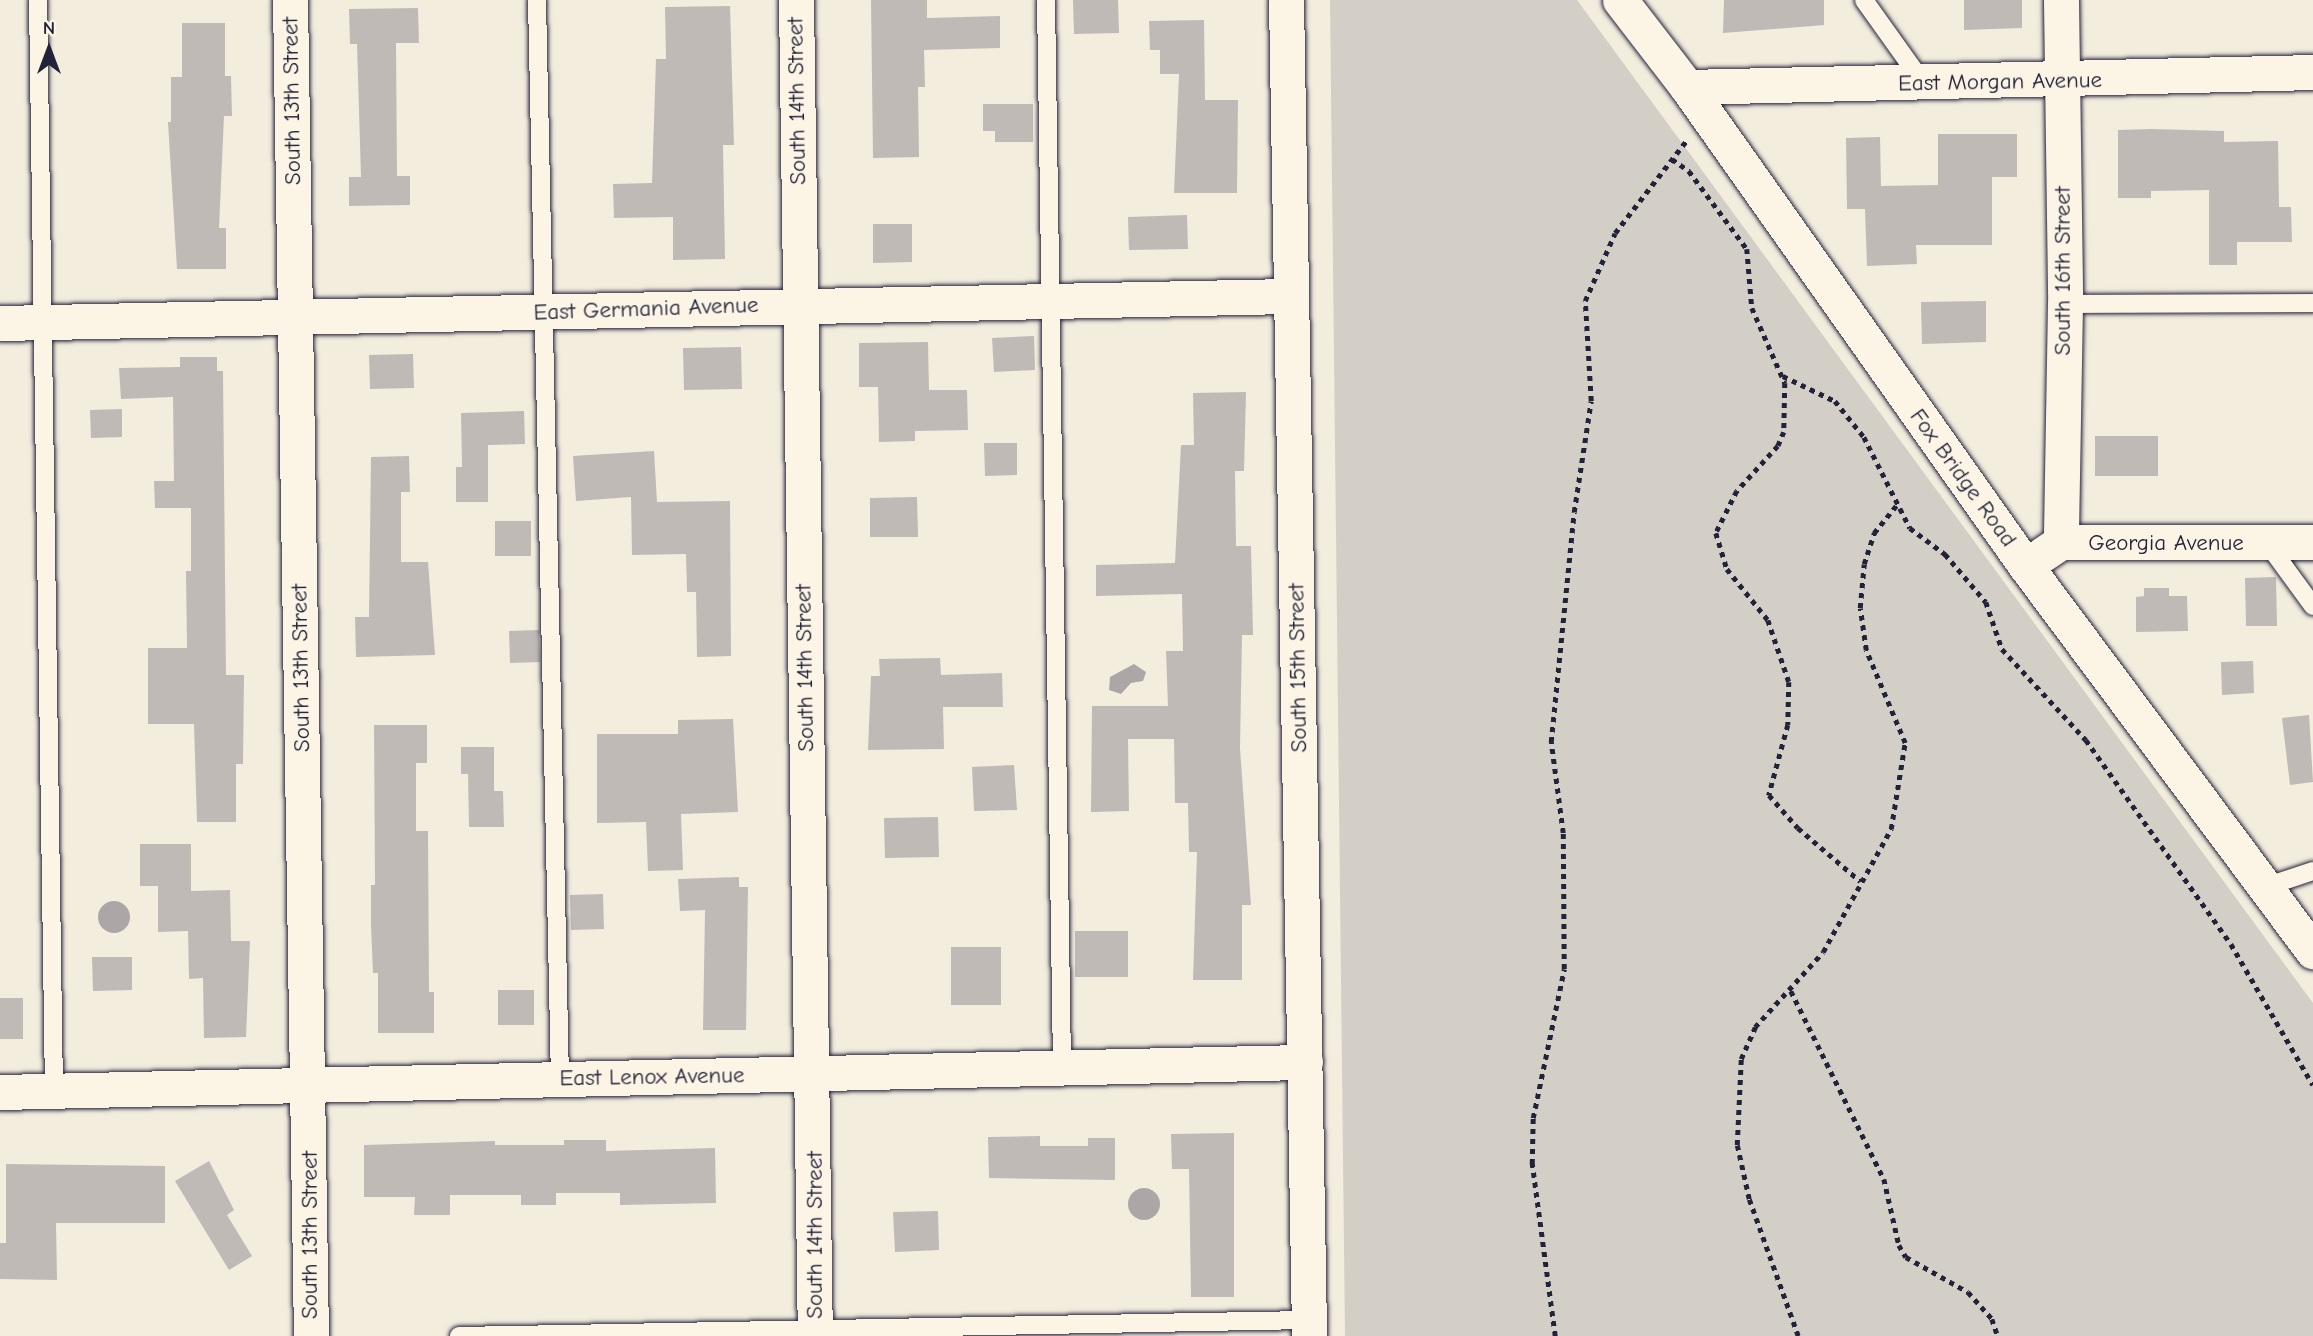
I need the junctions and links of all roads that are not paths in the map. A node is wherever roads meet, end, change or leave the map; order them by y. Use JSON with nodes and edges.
{"nodes":[{"id":1,"x":38,"y":0,"type":"edge"},
{"id":2,"x":290,"y":0,"type":"edge"},
{"id":3,"x":537,"y":0,"type":"edge"},
{"id":4,"x":796,"y":0,"type":"edge"},
{"id":5,"x":1046,"y":0,"type":"edge"},
{"id":6,"x":1286,"y":0,"type":"edge"},
{"id":7,"x":1620,"y":0,"type":"edge"},
{"id":8,"x":1864,"y":0,"type":"edge"},
{"id":9,"x":2061,"y":0,"type":"edge"},
{"id":10,"x":2313,"y":72,"type":"edge"},
{"id":11,"x":2060,"y":80,"type":"junction"},
{"id":12,"x":1924,"y":83,"type":"junction"},
{"id":13,"x":1697,"y":101,"type":"junction"},
{"id":14,"x":1291,"y":296,"type":"junction"},
{"id":15,"x":1050,"y":300,"type":"junction"},
{"id":16,"x":2313,"y":303,"type":"edge"},
{"id":17,"x":800,"y":304,"type":"junction"},
{"id":18,"x":2065,"y":304,"type":"junction"},
{"id":19,"x":546,"y":311,"type":"junction"},
{"id":20,"x":295,"y":318,"type":"junction"},
{"id":21,"x":44,"y":322,"type":"junction"},
{"id":22,"x":0,"y":323,"type":"edge"},
{"id":23,"x":2061,"y":542,"type":"junction"},
{"id":24,"x":2313,"y":542,"type":"edge"},
{"id":25,"x":2267,"y":543,"type":"junction"},
{"id":26,"x":2025,"y":565,"type":"junction"},
{"id":27,"x":2313,"y":606,"type":"edge"},
{"id":28,"x":2313,"y":871,"type":"edge"},
{"id":29,"x":2266,"y":887,"type":"junction"},
{"id":30,"x":2313,"y":951,"type":"edge"},
{"id":31,"x":1305,"y":1062,"type":"junction"},
{"id":32,"x":1062,"y":1069,"type":"junction"},
{"id":33,"x":812,"y":1074,"type":"junction"},
{"id":34,"x":560,"y":1079,"type":"junction"},
{"id":35,"x":309,"y":1083,"type":"junction"},
{"id":36,"x":54,"y":1091,"type":"junction"},
{"id":37,"x":0,"y":1092,"type":"edge"},
{"id":38,"x":1309,"y":1328,"type":"edge"},
{"id":39,"x":815,"y":1331,"type":"edge"},
{"id":40,"x":1070,"y":1331,"type":"edge"},
{"id":41,"x":311,"y":1336,"type":"edge"},
{"id":42,"x":459,"y":1336,"type":"edge"}],
"edges":[{"from":1,"to":21,"type":"lane"},
{"from":2,"to":20,"type":"street","name":"South 13th Street"},
{"from":3,"to":19,"type":"lane"},
{"from":4,"to":17,"type":"street","name":"South 14th Street"},
{"from":5,"to":15,"type":"lane"},
{"from":6,"to":14,"type":"street","name":"South 15th Street"},
{"from":7,"to":13,"type":"street","name":"Fox Bridge Road"},
{"from":8,"to":12,"type":"lane"},
{"from":9,"to":11,"type":"street","name":"South 16th Street"},
{"from":10,"to":11,"type":"street","name":"East Morgan Avenue"},
{"from":11,"to":12,"type":"street","name":"East Morgan Avenue"},
{"from":11,"to":18,"type":"street","name":"South 16th Street"},
{"from":12,"to":13,"type":"street","name":"East Morgan Avenue"},
{"from":13,"to":26,"type":"street","name":"Fox Bridge Road"},
{"from":14,"to":15,"type":"street","name":"East Germania Avenue"},
{"from":14,"to":31,"type":"street","name":"South 15th Street"},
{"from":15,"to":17,"type":"street","name":"East Germania Avenue"},
{"from":15,"to":32,"type":"lane"},
{"from":16,"to":18,"type":"lane"},
{"from":17,"to":19,"type":"street","name":"East Germania Avenue"},
{"from":17,"to":33,"type":"street","name":"South 14th Street"},
{"from":18,"to":23,"type":"street","name":"South 16th Street"},
{"from":19,"to":20,"type":"street","name":"East Germania Avenue"},
{"from":19,"to":34,"type":"lane"},
{"from":20,"to":21,"type":"street","name":"East Germania Avenue"},
{"from":20,"to":35,"type":"street","name":"South 13th Street"},
{"from":21,"to":22,"type":"street","name":"East Germania Avenue"},
{"from":21,"to":36,"type":"lane"},
{"from":23,"to":25,"type":"street","name":"Georgia Avenue"},
{"from":23,"to":26,"type":"street","name":"Georgia Avenue"},
{"from":24,"to":25,"type":"street","name":"Georgia Avenue"},
{"from":25,"to":27,"type":"lane"},
{"from":26,"to":29,"type":"street","name":"Fox Bridge Road"},
{"from":28,"to":29,"type":"lane"},
{"from":29,"to":30,"type":"street","name":"Fox Bridge Road"},
{"from":31,"to":32,"type":"street","name":"East Lenox Avenue"},
{"from":31,"to":38,"type":"street","name":"South 15th Street"},
{"from":32,"to":33,"type":"street","name":"East Lenox Avenue"},
{"from":33,"to":34,"type":"street","name":"East Lenox Avenue"},
{"from":33,"to":39,"type":"street","name":"South 14th Street"},
{"from":34,"to":35,"type":"street","name":"East Lenox Avenue"},
{"from":35,"to":36,"type":"street","name":"East Lenox Avenue"},
{"from":35,"to":41,"type":"street","name":"South 13th Street"},
{"from":36,"to":37,"type":"street","name":"East Lenox Avenue"},
{"from":38,"to":40,"type":"lane"},
{"from":39,"to":40,"type":"lane"},
{"from":39,"to":42,"type":"lane"}]}
